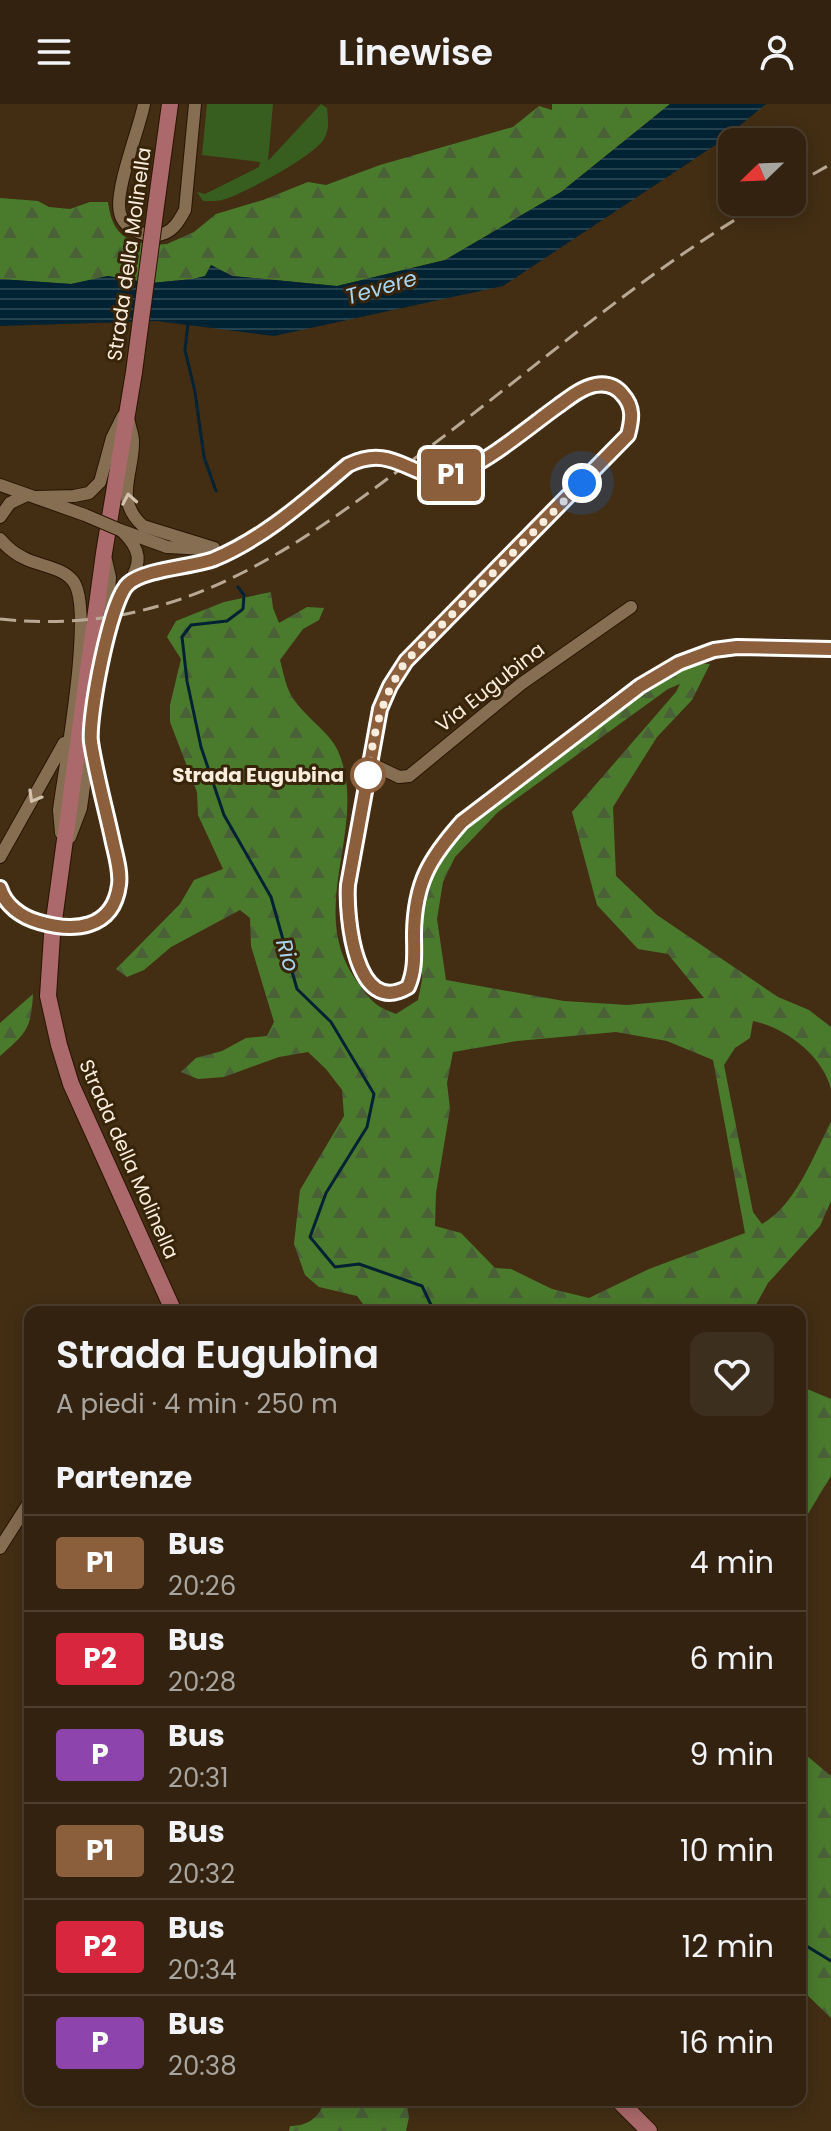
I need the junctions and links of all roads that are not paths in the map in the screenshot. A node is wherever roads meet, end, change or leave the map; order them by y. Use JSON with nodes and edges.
{"nodes":[{"id":1,"x":144,"y":104,"type":"edge"},
{"id":2,"x":170,"y":104,"type":"edge"},
{"id":3,"x":195,"y":104,"type":"edge"},
{"id":4,"x":126,"y":410,"type":"junction"},
{"id":5,"x":0,"y":485,"type":"edge"},
{"id":6,"x":32,"y":496,"type":"junction"},
{"id":7,"x":0,"y":517,"type":"edge"},
{"id":8,"x":120,"y":530,"type":"junction"},
{"id":9,"x":1,"y":537,"type":"edge"},
{"id":10,"x":244,"y":545,"type":"junction"},
{"id":11,"x":214,"y":548,"type":"junction"},
{"id":12,"x":104,"y":553,"type":"junction"},
{"id":13,"x":129,"y":583,"type":"junction"},
{"id":14,"x":631,"y":607,"type":"dead end"},
{"id":15,"x":831,"y":649,"type":"edge"},
{"id":16,"x":80,"y":661,"type":"junction"},
{"id":17,"x":101,"y":663,"type":"junction"},
{"id":18,"x":68,"y":737,"type":"junction"},
{"id":19,"x":91,"y":738,"type":"junction"},
{"id":20,"x":370,"y":763,"type":"junction"},
{"id":21,"x":62,"y":854,"type":"junction"},
{"id":22,"x":0,"y":857,"type":"edge"},
{"id":23,"x":0,"y":888,"type":"edge"},
{"id":24,"x":171,"y":1306,"type":"edge"},
{"id":25,"x":24,"y":1510,"type":"edge"},
{"id":26,"x":0,"y":1548,"type":"edge"},
{"id":27,"x":624,"y":2106,"type":"edge"},
{"id":28,"x":649,"y":2131,"type":"edge"}],
"edges":[{"from":1,"to":3,"type":"street"},
{"from":2,"to":4,"type":"main road","name":"Strada della Molinella","bridge":true},
{"from":4,"to":6,"type":"street"},
{"from":11,"to":4,"type":"street","name":"Strada della Molinella","one_way":true},
{"from":4,"to":12,"type":"main road","name":"Strada della Molinella"},
{"from":5,"to":6,"type":"street"},
{"from":6,"to":7,"type":"street"},
{"from":6,"to":8,"type":"street","bridge":true},
{"from":8,"to":11,"type":"street"},
{"from":8,"to":13,"type":"street"},
{"from":9,"to":16,"type":"street"},
{"from":10,"to":11,"type":"street","name":"Strada della Molinella"},
{"from":10,"to":13,"type":"street"},
{"from":10,"to":20,"type":"street","bridge":true},
{"from":12,"to":16,"type":"street","name":"Strada della Molinella"},
{"from":12,"to":17,"type":"street","name":"Strada della Molinella"},
{"from":12,"to":21,"type":"main road","name":"Strada della Molinella"},
{"from":13,"to":17,"type":"street"},
{"from":14,"to":20,"type":"street","name":"Via Eugubina"},
{"from":15,"to":20,"type":"street"},
{"from":16,"to":18,"type":"street","name":"Strada della Molinella"},
{"from":17,"to":19,"type":"street"},
{"from":18,"to":21,"type":"street","name":"Strada della Molinella"},
{"from":18,"to":22,"type":"street","one_way":true},
{"from":19,"to":21,"type":"street","name":"Strada della Molinella"},
{"from":19,"to":23,"type":"street","bridge":true},
{"from":21,"to":24,"type":"main road","name":"Strada della Molinella"},
{"from":25,"to":26,"type":"street"},
{"from":27,"to":28,"type":"main road"}]}
